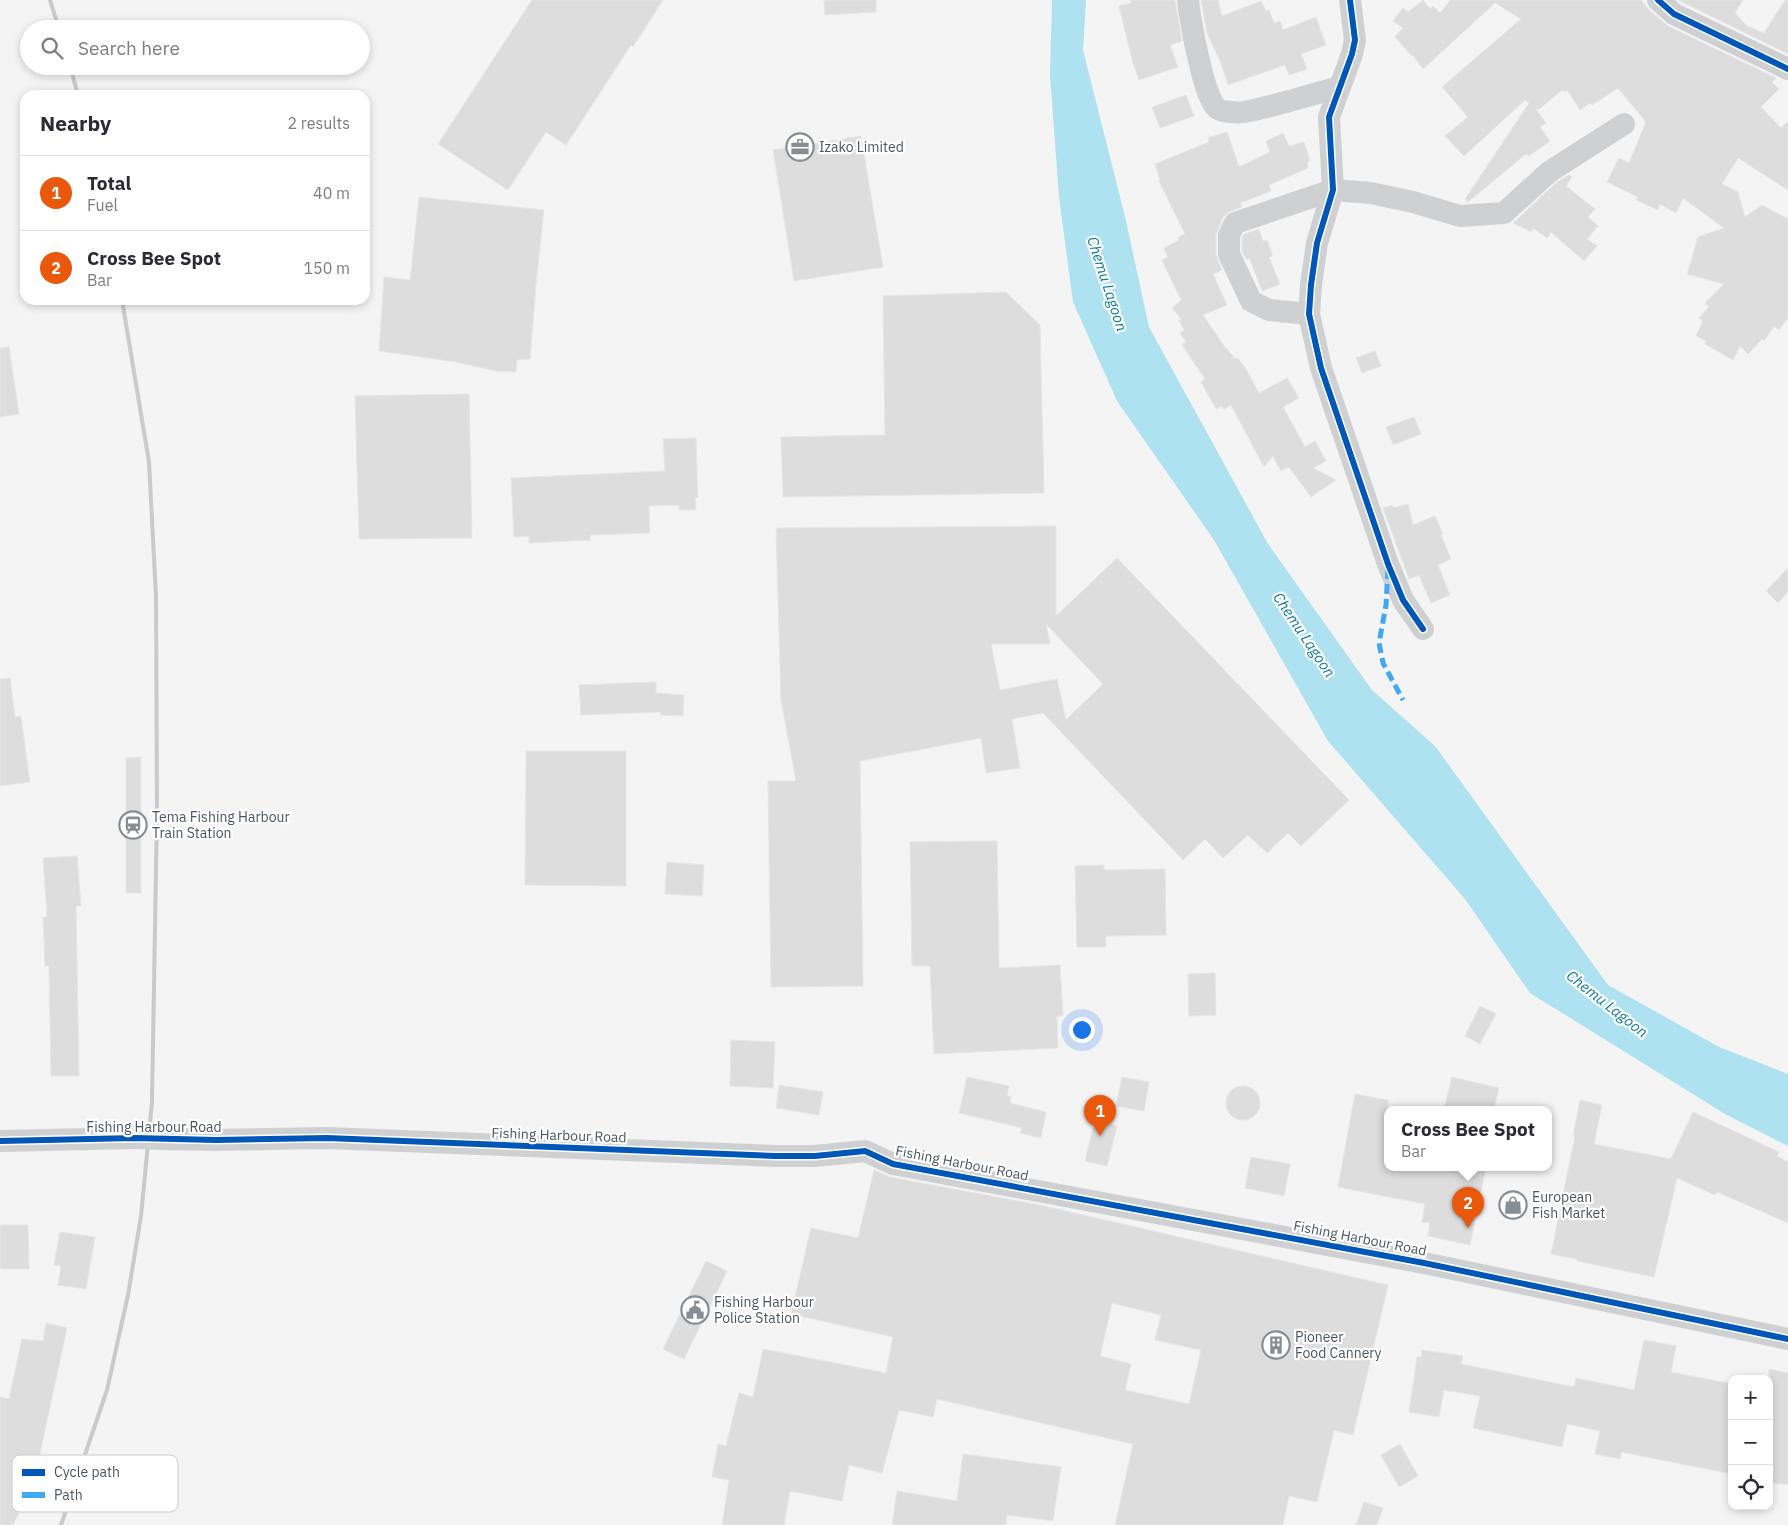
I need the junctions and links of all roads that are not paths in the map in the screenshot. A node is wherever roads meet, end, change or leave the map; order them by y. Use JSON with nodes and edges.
{"nodes":[{"id":1,"x":1188,"y":0,"type":"edge"},
{"id":2,"x":1350,"y":0,"type":"edge"},
{"id":3,"x":1658,"y":0,"type":"edge"},
{"id":4,"x":1788,"y":69,"type":"edge"},
{"id":5,"x":1340,"y":87,"type":"junction"},
{"id":6,"x":1624,"y":124,"type":"dead end"},
{"id":7,"x":1333,"y":190,"type":"junction"},
{"id":8,"x":1309,"y":314,"type":"junction"},
{"id":9,"x":1423,"y":629,"type":"dead end"},
{"id":10,"x":0,"y":1141,"type":"edge"},
{"id":11,"x":1788,"y":1339,"type":"edge"}],
"edges":[{"from":1,"to":5,"type":"street"},
{"from":2,"to":5,"type":"street"},
{"from":3,"to":4,"type":"street"},
{"from":5,"to":7,"type":"street"},
{"from":6,"to":7,"type":"street"},
{"from":7,"to":8,"type":"street"},
{"from":7,"to":8,"type":"street"},
{"from":8,"to":9,"type":"street"},
{"from":10,"to":11,"type":"street","name":"Fishing Harbour Road","bridge":true}]}
